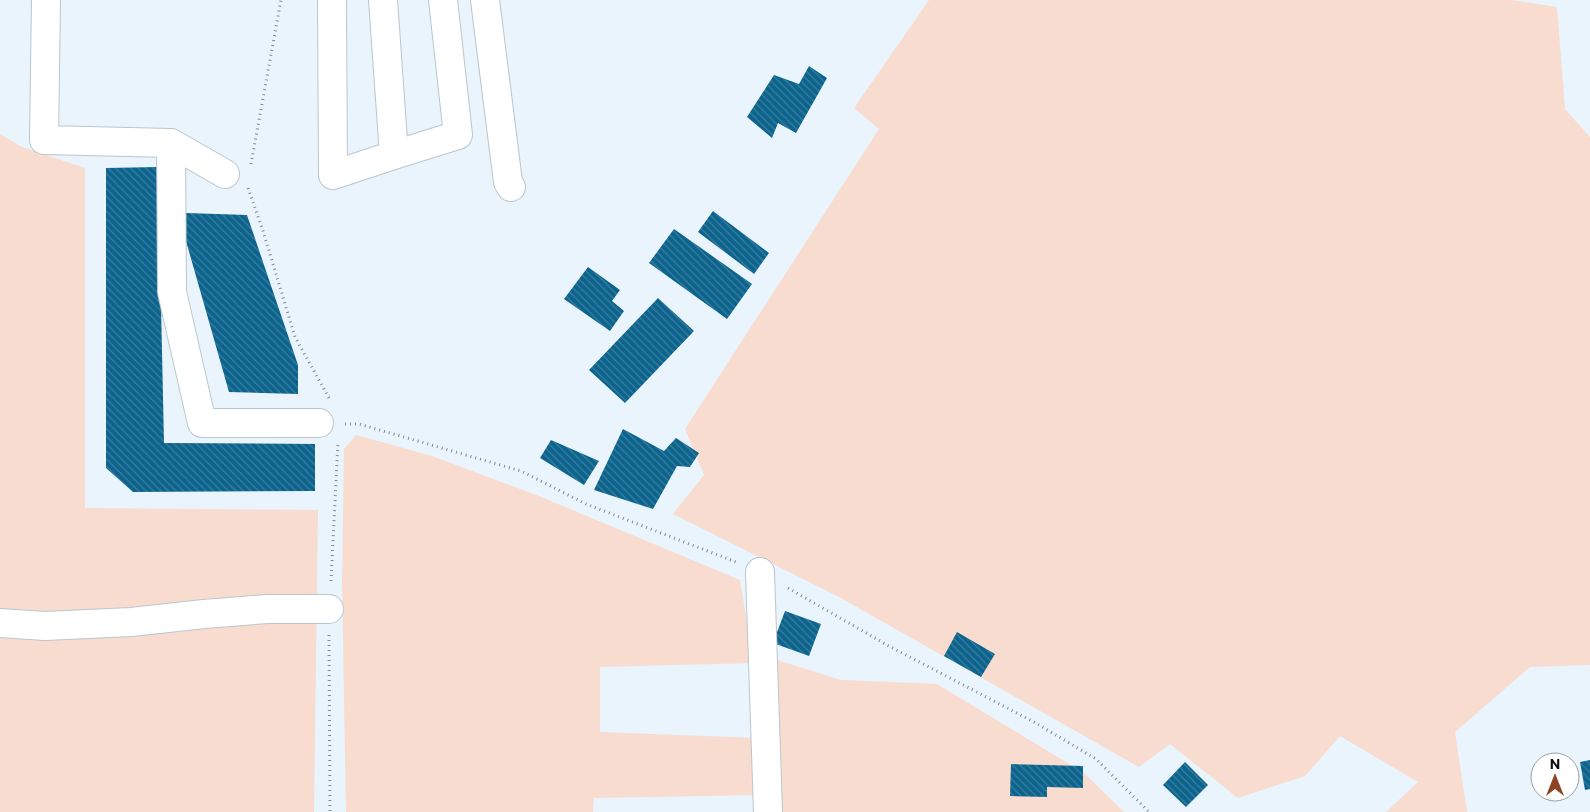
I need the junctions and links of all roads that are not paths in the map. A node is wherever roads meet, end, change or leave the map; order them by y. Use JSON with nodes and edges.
{"nodes":[{"id":1,"x":46,"y":0,"type":"edge"},
{"id":2,"x":332,"y":0,"type":"edge"},
{"id":3,"x":384,"y":0,"type":"edge"},
{"id":4,"x":443,"y":0,"type":"edge"},
{"id":5,"x":485,"y":0,"type":"edge"},
{"id":6,"x":171,"y":143,"type":"junction"},
{"id":7,"x":394,"y":155,"type":"junction"},
{"id":8,"x":236,"y":180,"type":"road end"},
{"id":9,"x":511,"y":187,"type":"dead end"},
{"id":10,"x":333,"y":425,"type":"road end"},
{"id":11,"x":760,"y":572,"type":"road end"},
{"id":12,"x":329,"y":609,"type":"road end"},
{"id":13,"x":0,"y":622,"type":"edge"},
{"id":14,"x":768,"y":812,"type":"edge"}],
"edges":[{"from":1,"to":6,"type":"street"},
{"from":2,"to":7,"type":"street"},
{"from":3,"to":7,"type":"street"},
{"from":4,"to":7,"type":"street"},
{"from":5,"to":9,"type":"street"},
{"from":6,"to":8,"type":"street"},
{"from":6,"to":10,"type":"street"},
{"from":11,"to":14,"type":"street"},
{"from":12,"to":13,"type":"street"}]}
